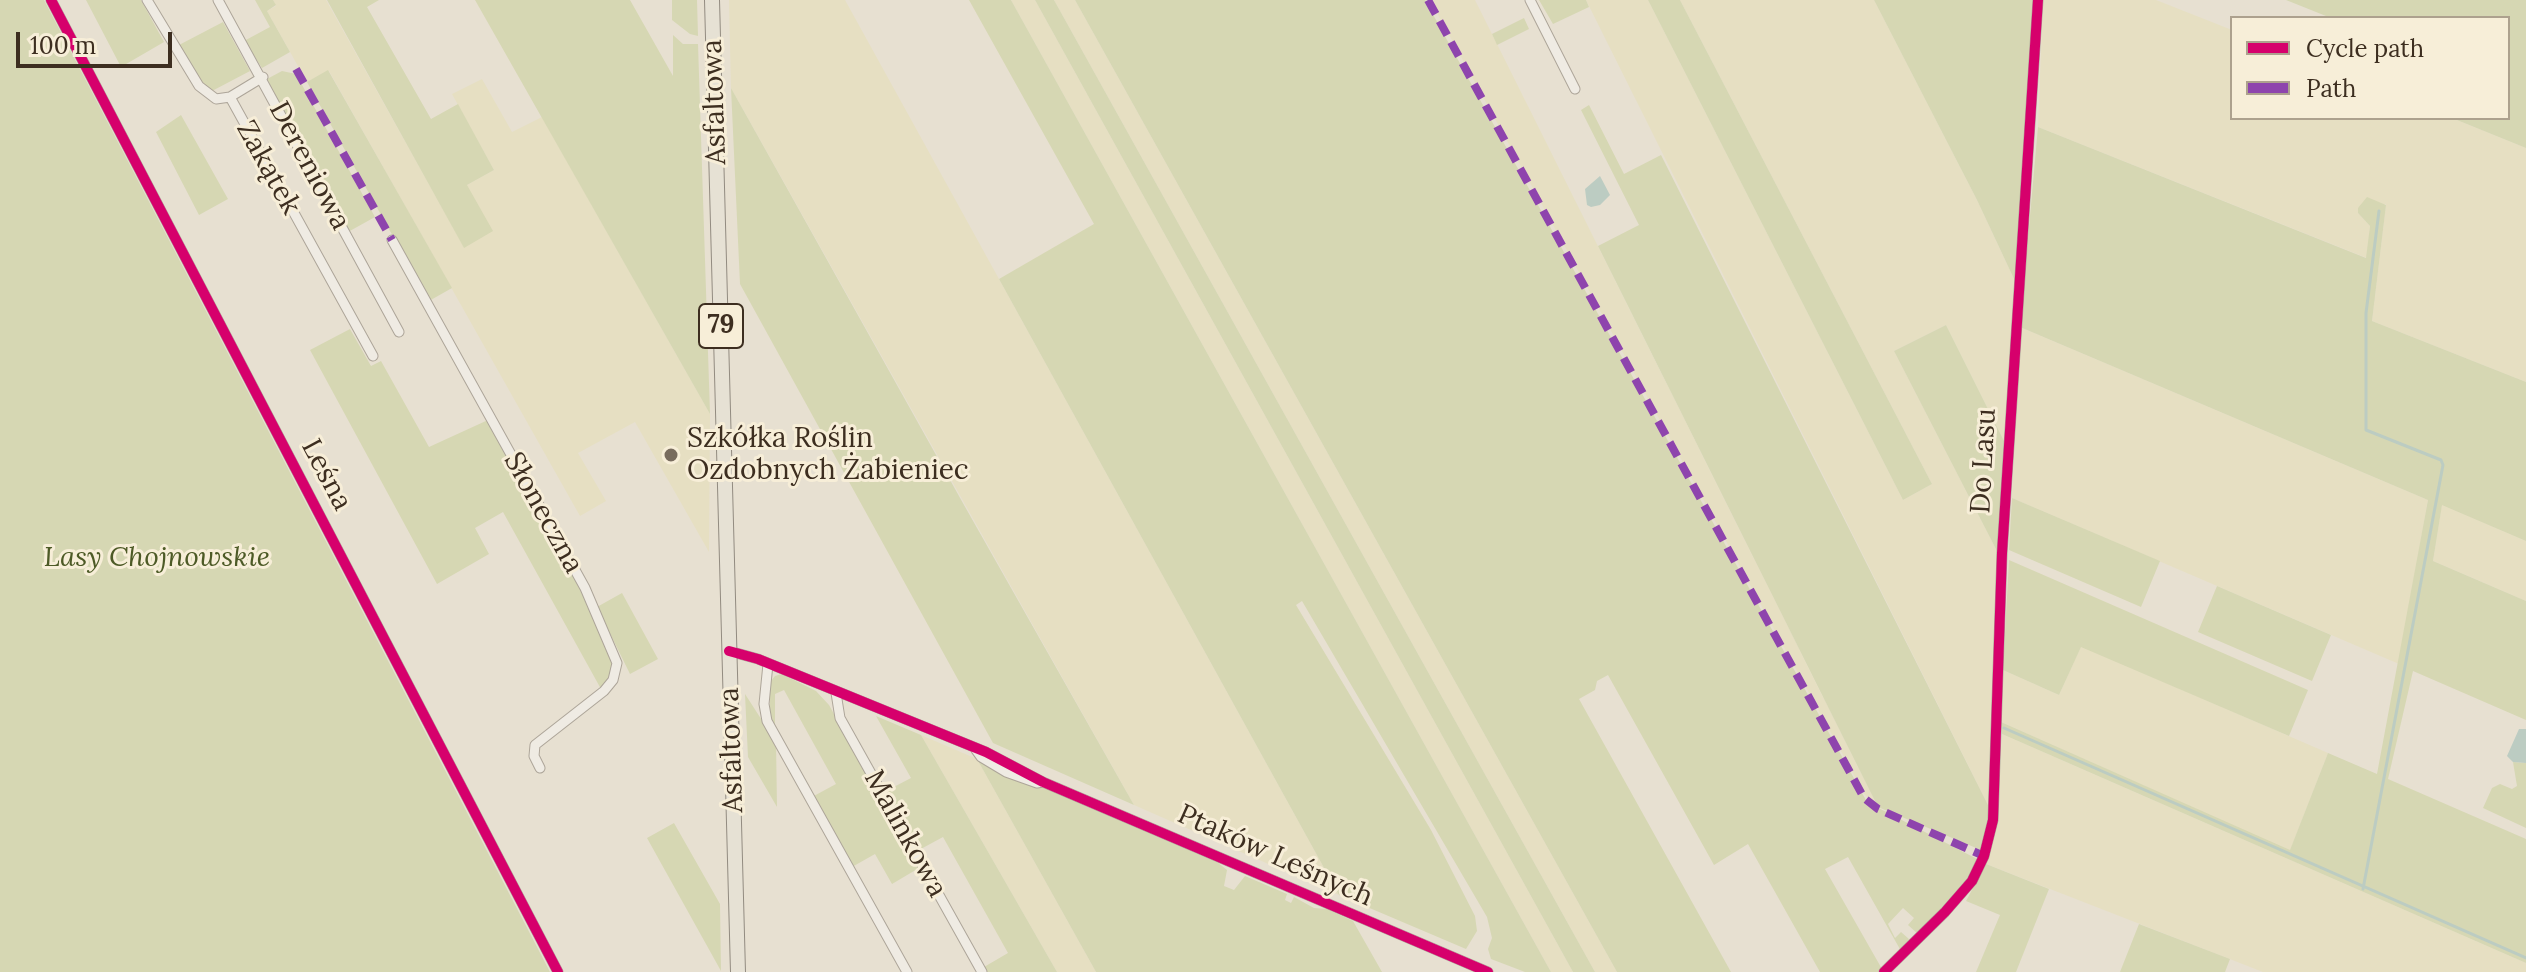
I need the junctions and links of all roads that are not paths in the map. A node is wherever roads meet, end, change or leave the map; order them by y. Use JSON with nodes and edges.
{"nodes":[{"id":1,"x":51,"y":0,"type":"edge"},
{"id":2,"x":147,"y":0,"type":"edge"},
{"id":3,"x":218,"y":0,"type":"edge"},
{"id":4,"x":712,"y":0,"type":"edge"},
{"id":5,"x":1530,"y":0,"type":"edge"},
{"id":6,"x":2038,"y":0,"type":"edge"},
{"id":7,"x":263,"y":77,"type":"junction"},
{"id":8,"x":1575,"y":89,"type":"dead end"},
{"id":9,"x":230,"y":97,"type":"junction"},
{"id":10,"x":392,"y":240,"type":"dead end"},
{"id":11,"x":399,"y":332,"type":"dead end"},
{"id":12,"x":373,"y":356,"type":"dead end"},
{"id":13,"x":729,"y":651,"type":"junction"},
{"id":14,"x":768,"y":664,"type":"junction"},
{"id":15,"x":836,"y":693,"type":"junction"},
{"id":16,"x":540,"y":768,"type":"dead end"},
{"id":17,"x":558,"y":972,"type":"edge"},
{"id":18,"x":738,"y":972,"type":"edge"},
{"id":19,"x":907,"y":972,"type":"edge"},
{"id":20,"x":982,"y":972,"type":"edge"},
{"id":21,"x":1488,"y":972,"type":"edge"},
{"id":22,"x":1884,"y":972,"type":"edge"}],
"edges":[{"from":1,"to":17,"type":"street","name":"Leśna"},
{"from":2,"to":9,"type":"street","name":"Zakątek"},
{"from":3,"to":7,"type":"street","name":"Dereniowa"},
{"from":4,"to":13,"type":"main road","name":"Asfaltowa","number":"79"},
{"from":5,"to":8,"type":"street"},
{"from":6,"to":22,"type":"street","name":"Do Lasu"},
{"from":7,"to":9,"type":"street"},
{"from":7,"to":11,"type":"street","name":"Dereniowa"},
{"from":9,"to":12,"type":"street","name":"Zakątek"},
{"from":10,"to":16,"type":"street","name":"Słoneczna"},
{"from":13,"to":14,"type":"street","name":"Ptaków Leśnych"},
{"from":13,"to":18,"type":"main road","name":"Asfaltowa","number":"79"},
{"from":14,"to":15,"type":"street","name":"Ptaków Leśnych"},
{"from":14,"to":19,"type":"street"},
{"from":15,"to":20,"type":"street","name":"Malinkowa"},
{"from":15,"to":21,"type":"street","name":"Ptaków Leśnych"}]}
